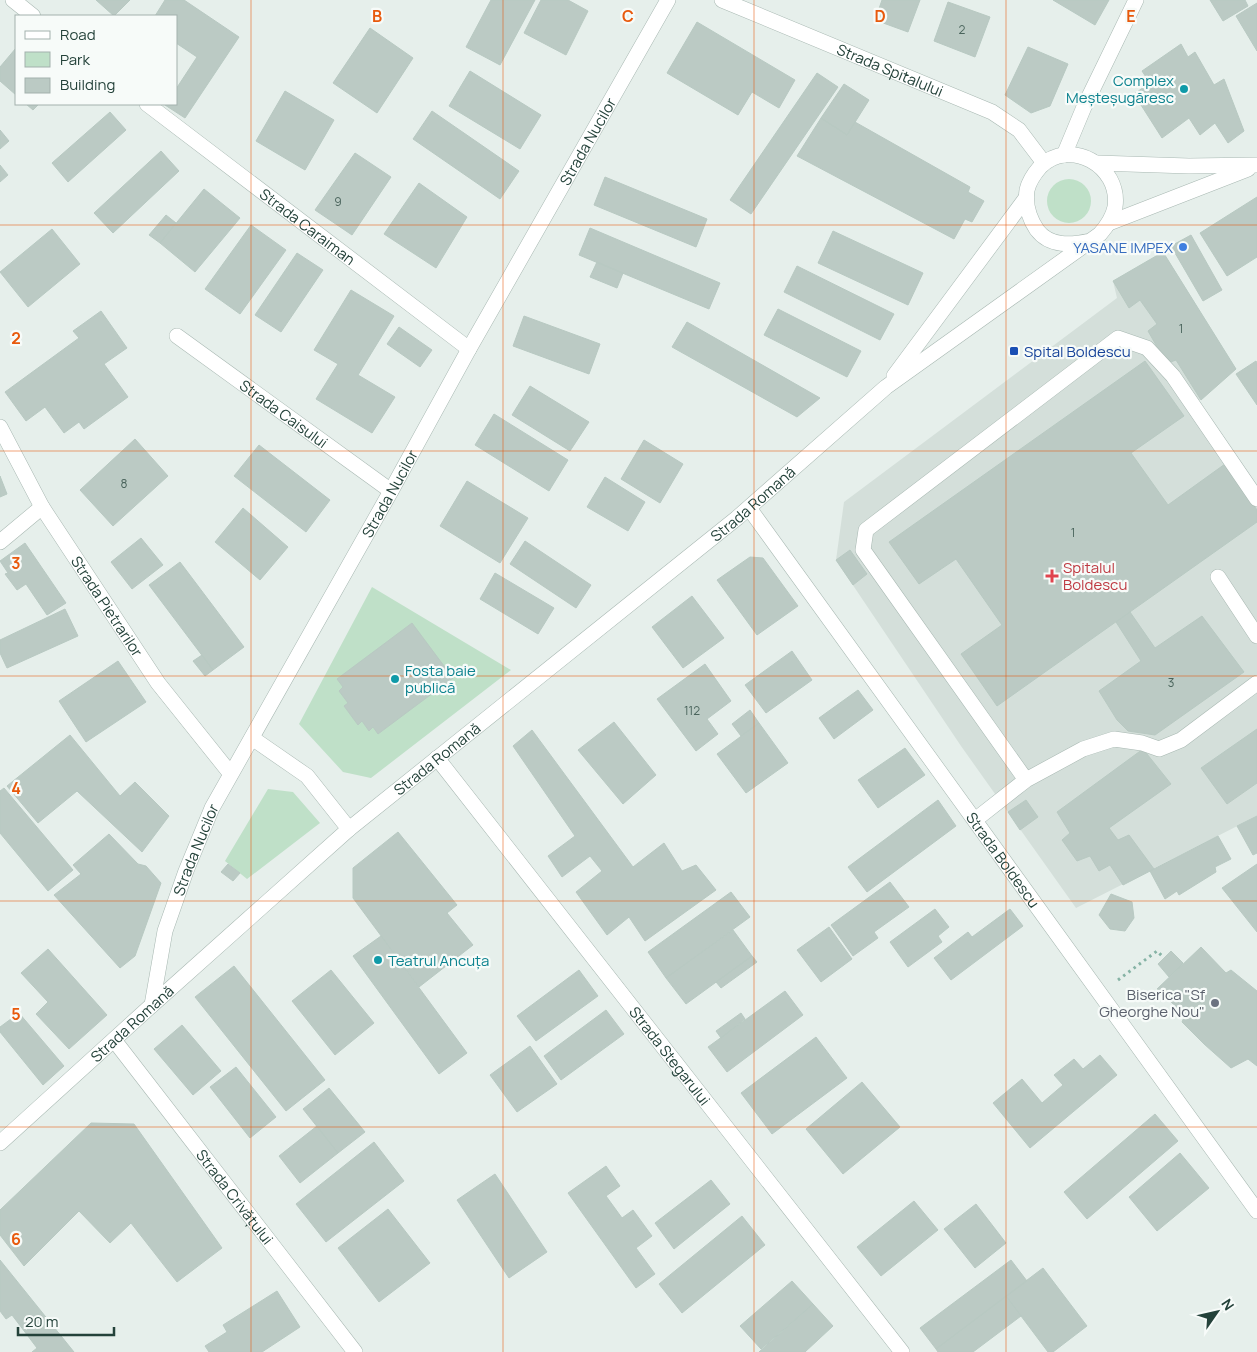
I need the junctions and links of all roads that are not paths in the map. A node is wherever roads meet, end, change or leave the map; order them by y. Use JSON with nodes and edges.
{"nodes":[{"id":1,"x":13,"y":0,"type":"edge"},
{"id":2,"x":668,"y":0,"type":"edge"},
{"id":3,"x":722,"y":0,"type":"edge"},
{"id":4,"x":1136,"y":0,"type":"edge"},
{"id":5,"x":32,"y":15,"type":"edge"},
{"id":6,"x":148,"y":105,"type":"edge"},
{"id":7,"x":1064,"y":155,"type":"junction"},
{"id":8,"x":1044,"y":163,"type":"junction"},
{"id":9,"x":1097,"y":163,"type":"junction"},
{"id":10,"x":1257,"y":165,"type":"edge"},
{"id":11,"x":1026,"y":198,"type":"junction"},
{"id":12,"x":1109,"y":223,"type":"junction"},
{"id":13,"x":1090,"y":241,"type":"junction"},
{"id":14,"x":177,"y":336,"type":"dead end"},
{"id":15,"x":469,"y":349,"type":"junction"},
{"id":16,"x":886,"y":387,"type":"junction"},
{"id":17,"x":0,"y":427,"type":"edge"},
{"id":18,"x":391,"y":491,"type":"junction"},
{"id":19,"x":1257,"y":499,"type":"edge"},
{"id":20,"x":42,"y":508,"type":"junction"},
{"id":21,"x":748,"y":508,"type":"junction"},
{"id":22,"x":0,"y":542,"type":"edge"},
{"id":23,"x":1218,"y":577,"type":"dead end"},
{"id":24,"x":1257,"y":636,"type":"edge"},
{"id":25,"x":1257,"y":683,"type":"edge"},
{"id":26,"x":252,"y":738,"type":"junction"},
{"id":27,"x":437,"y":758,"type":"junction"},
{"id":28,"x":230,"y":773,"type":"junction"},
{"id":29,"x":1026,"y":780,"type":"junction"},
{"id":30,"x":975,"y":820,"type":"junction"},
{"id":31,"x":349,"y":829,"type":"junction"},
{"id":32,"x":152,"y":1005,"type":"junction"},
{"id":33,"x":114,"y":1040,"type":"junction"},
{"id":34,"x":0,"y":1144,"type":"edge"},
{"id":35,"x":1257,"y":1211,"type":"edge"},
{"id":36,"x":355,"y":1352,"type":"edge"},
{"id":37,"x":902,"y":1352,"type":"edge"}],
"edges":[{"from":1,"to":5,"type":"street"},
{"from":2,"to":15,"type":"street","name":"Strada Nucilor"},
{"from":3,"to":8,"type":"street","name":"Strada Spitalului"},
{"from":4,"to":7,"type":"street"},
{"from":6,"to":15,"type":"street","name":"Strada Caraiman"},
{"from":7,"to":8,"type":"street"},
{"from":7,"to":9,"type":"street"},
{"from":8,"to":11,"type":"street"},
{"from":9,"to":10,"type":"street"},
{"from":9,"to":12,"type":"street"},
{"from":10,"to":12,"type":"street"},
{"from":11,"to":13,"type":"street"},
{"from":11,"to":16,"type":"street","name":"Strada Romană"},
{"from":12,"to":13,"type":"street"},
{"from":13,"to":16,"type":"street","name":"Strada Romană"},
{"from":14,"to":18,"type":"street","name":"Strada Caisului"},
{"from":15,"to":18,"type":"street","name":"Strada Nucilor"},
{"from":16,"to":21,"type":"street","name":"Strada Romană"},
{"from":17,"to":20,"type":"street","name":"Strada Pietrarilor"},
{"from":18,"to":26,"type":"street","name":"Strada Nucilor"},
{"from":19,"to":29,"type":"street"},
{"from":20,"to":22,"type":"street"},
{"from":20,"to":28,"type":"street","name":"Strada Pietrarilor"},
{"from":21,"to":27,"type":"street","name":"Strada Romană"},
{"from":21,"to":30,"type":"street","name":"Strada Boldescu"},
{"from":23,"to":24,"type":"street"},
{"from":25,"to":29,"type":"street"},
{"from":26,"to":28,"type":"street","name":"Strada Nucilor"},
{"from":26,"to":31,"type":"street"},
{"from":27,"to":31,"type":"street","name":"Strada Romană"},
{"from":27,"to":37,"type":"street","name":"Strada Stegarului"},
{"from":28,"to":32,"type":"street","name":"Strada Nucilor"},
{"from":29,"to":30,"type":"street"},
{"from":30,"to":35,"type":"street","name":"Strada Boldescu"},
{"from":31,"to":32,"type":"street","name":"Strada Romană"},
{"from":32,"to":33,"type":"street","name":"Strada Romană"},
{"from":33,"to":34,"type":"street","name":"Strada Romană"},
{"from":33,"to":36,"type":"street","name":"Strada Crivățului"}]}
